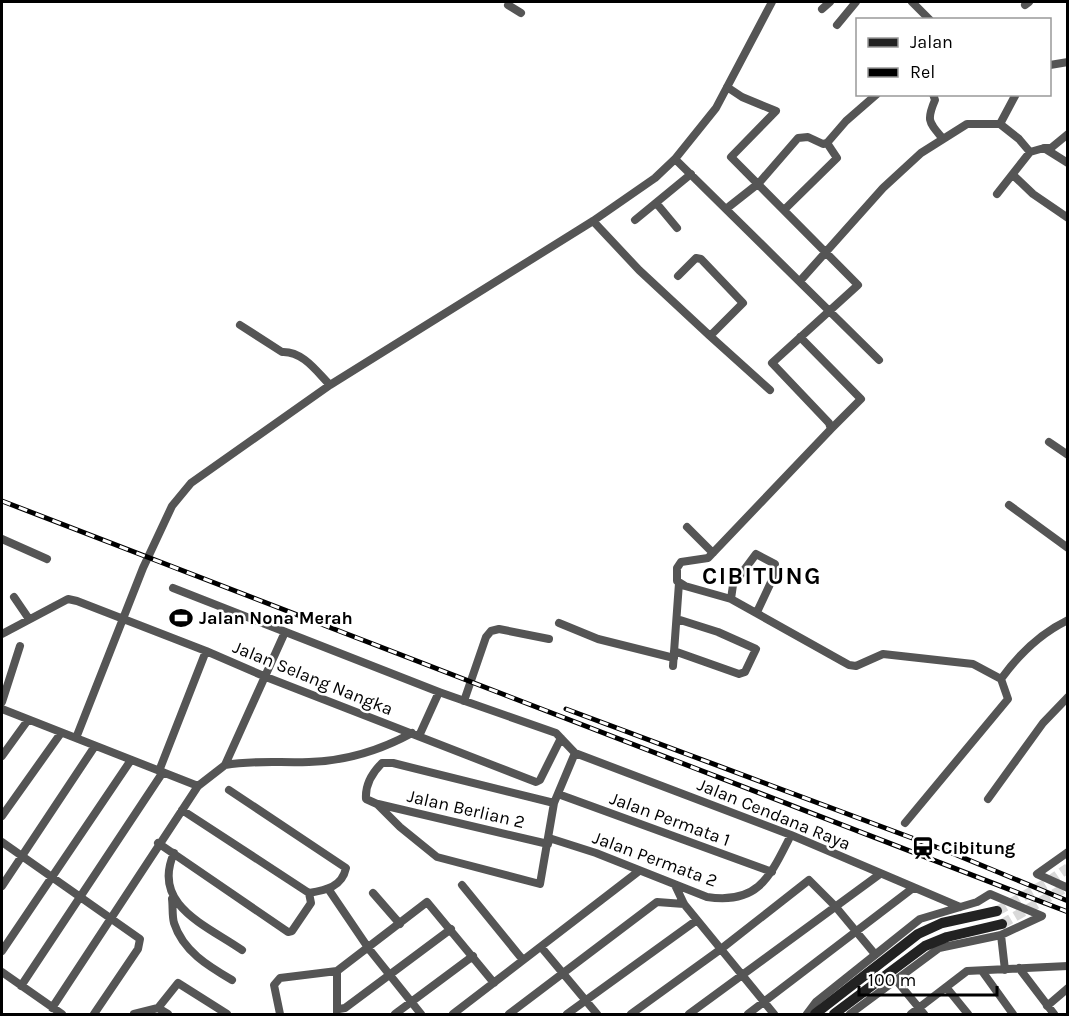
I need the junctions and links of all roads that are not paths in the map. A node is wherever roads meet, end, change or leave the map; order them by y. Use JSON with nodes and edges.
{"nodes":[{"id":1,"x":772,"y":2,"type":"edge"},
{"id":2,"x":830,"y":2,"type":"edge"},
{"id":3,"x":856,"y":2,"type":"edge"},
{"id":4,"x":912,"y":2,"type":"edge"},
{"id":5,"x":508,"y":5,"type":"dead end"},
{"id":6,"x":822,"y":9,"type":"dead end"},
{"id":7,"x":521,"y":13,"type":"dead end"},
{"id":8,"x":928,"y":18,"type":"edge"},
{"id":9,"x":837,"y":25,"type":"dead end"},
{"id":10,"x":1068,"y":62,"type":"edge"},
{"id":11,"x":1051,"y":65,"type":"edge"},
{"id":12,"x":727,"y":87,"type":"junction"},
{"id":13,"x":875,"y":96,"type":"edge"},
{"id":14,"x":934,"y":96,"type":"edge"},
{"id":15,"x":1015,"y":96,"type":"edge"},
{"id":16,"x":1000,"y":124,"type":"junction"},
{"id":17,"x":1068,"y":134,"type":"edge"},
{"id":18,"x":943,"y":139,"type":"junction"},
{"id":19,"x":827,"y":143,"type":"junction"},
{"id":20,"x":1044,"y":148,"type":"junction"},
{"id":21,"x":1030,"y":152,"type":"junction"},
{"id":22,"x":675,"y":159,"type":"junction"},
{"id":23,"x":1068,"y":163,"type":"edge"},
{"id":24,"x":691,"y":174,"type":"junction"},
{"id":25,"x":1013,"y":175,"type":"junction"},
{"id":26,"x":759,"y":183,"type":"junction"},
{"id":27,"x":997,"y":194,"type":"dead end"},
{"id":28,"x":657,"y":204,"type":"junction"},
{"id":29,"x":726,"y":209,"type":"junction"},
{"id":30,"x":785,"y":209,"type":"junction"},
{"id":31,"x":1068,"y":218,"type":"edge"},
{"id":32,"x":634,"y":220,"type":"dead end"},
{"id":33,"x":593,"y":221,"type":"junction"},
{"id":34,"x":677,"y":228,"type":"dead end"},
{"id":35,"x":827,"y":251,"type":"junction"},
{"id":36,"x":678,"y":276,"type":"dead end"},
{"id":37,"x":800,"y":281,"type":"junction"},
{"id":38,"x":831,"y":310,"type":"junction"},
{"id":39,"x":240,"y":325,"type":"dead end"},
{"id":40,"x":710,"y":336,"type":"junction"},
{"id":41,"x":800,"y":337,"type":"junction"},
{"id":42,"x":879,"y":360,"type":"dead end"},
{"id":43,"x":330,"y":385,"type":"junction"},
{"id":44,"x":770,"y":390,"type":"dead end"},
{"id":45,"x":831,"y":429,"type":"junction"},
{"id":46,"x":1049,"y":442,"type":"dead end"},
{"id":47,"x":1068,"y":455,"type":"edge"},
{"id":48,"x":1009,"y":506,"type":"dead end"},
{"id":49,"x":687,"y":527,"type":"dead end"},
{"id":50,"x":2,"y":539,"type":"edge"},
{"id":51,"x":1068,"y":548,"type":"edge"},
{"id":52,"x":713,"y":553,"type":"junction"},
{"id":53,"x":47,"y":559,"type":"dead end"},
{"id":54,"x":679,"y":583,"type":"junction"},
{"id":55,"x":173,"y":588,"type":"dead end"},
{"id":56,"x":14,"y":597,"type":"dead end"},
{"id":57,"x":731,"y":599,"type":"junction"},
{"id":58,"x":757,"y":612,"type":"junction"},
{"id":59,"x":29,"y":619,"type":"junction"},
{"id":60,"x":677,"y":619,"type":"junction"},
{"id":61,"x":122,"y":620,"type":"junction"},
{"id":62,"x":1068,"y":620,"type":"edge"},
{"id":63,"x":559,"y":623,"type":"dead end"},
{"id":64,"x":285,"y":632,"type":"junction"},
{"id":65,"x":2,"y":634,"type":"edge"},
{"id":66,"x":549,"y":639,"type":"dead end"},
{"id":67,"x":20,"y":646,"type":"dead end"},
{"id":68,"x":206,"y":651,"type":"junction"},
{"id":69,"x":674,"y":658,"type":"junction"},
{"id":70,"x":266,"y":677,"type":"junction"},
{"id":71,"x":1001,"y":679,"type":"junction"},
{"id":72,"x":439,"y":692,"type":"junction"},
{"id":73,"x":1068,"y":697,"type":"edge"},
{"id":74,"x":465,"y":701,"type":"junction"},
{"id":75,"x":2,"y":702,"type":"edge"},
{"id":76,"x":2,"y":709,"type":"edge"},
{"id":77,"x":28,"y":720,"type":"junction"},
{"id":78,"x":61,"y":733,"type":"junction"},
{"id":79,"x":415,"y":734,"type":"junction"},
{"id":80,"x":76,"y":738,"type":"junction"},
{"id":81,"x":561,"y":738,"type":"junction"},
{"id":82,"x":95,"y":746,"type":"junction"},
{"id":83,"x":575,"y":753,"type":"junction"},
{"id":84,"x":2,"y":756,"type":"edge"},
{"id":85,"x":130,"y":760,"type":"junction"},
{"id":86,"x":225,"y":765,"type":"junction"},
{"id":87,"x":161,"y":772,"type":"junction"},
{"id":88,"x":198,"y":786,"type":"junction"},
{"id":89,"x":229,"y":789,"type":"dead end"},
{"id":90,"x":558,"y":794,"type":"junction"},
{"id":91,"x":988,"y":799,"type":"dead end"},
{"id":92,"x":554,"y":803,"type":"junction"},
{"id":93,"x":377,"y":804,"type":"junction"},
{"id":94,"x":182,"y":810,"type":"junction"},
{"id":95,"x":2,"y":816,"type":"edge"},
{"id":96,"x":905,"y":823,"type":"dead end"},
{"id":97,"x":791,"y":835,"type":"junction"},
{"id":98,"x":549,"y":841,"type":"junction"},
{"id":99,"x":2,"y":842,"type":"edge"},
{"id":100,"x":159,"y":843,"type":"junction"},
{"id":101,"x":1068,"y":852,"type":"edge"},
{"id":102,"x":174,"y":853,"type":"junction"},
{"id":103,"x":21,"y":856,"type":"junction"},
{"id":104,"x":639,"y":871,"type":"junction"},
{"id":105,"x":772,"y":873,"type":"junction"},
{"id":106,"x":880,"y":874,"type":"junction"},
{"id":107,"x":51,"y":875,"type":"junction"},
{"id":108,"x":462,"y":885,"type":"dead end"},
{"id":109,"x":675,"y":885,"type":"junction"},
{"id":110,"x":2,"y":886,"type":"edge"},
{"id":111,"x":913,"y":888,"type":"junction"},
{"id":112,"x":1068,"y":888,"type":"edge"},
{"id":113,"x":329,"y":890,"type":"junction"},
{"id":114,"x":309,"y":893,"type":"junction"},
{"id":115,"x":373,"y":893,"type":"dead end"},
{"id":116,"x":80,"y":896,"type":"junction"},
{"id":117,"x":172,"y":897,"type":"junction"},
{"id":118,"x":684,"y":904,"type":"junction"},
{"id":119,"x":835,"y":906,"type":"junction"},
{"id":120,"x":960,"y":907,"type":"junction"},
{"id":121,"x":997,"y":911,"type":"tunnel mouth"},
{"id":122,"x":111,"y":916,"type":"junction"},
{"id":123,"x":698,"y":920,"type":"junction"},
{"id":124,"x":400,"y":924,"type":"junction"},
{"id":125,"x":451,"y":929,"type":"junction"},
{"id":126,"x":1002,"y":930,"type":"junction"},
{"id":127,"x":857,"y":932,"type":"junction"},
{"id":128,"x":541,"y":946,"type":"junction"},
{"id":129,"x":369,"y":949,"type":"junction"},
{"id":130,"x":721,"y":949,"type":"junction"},
{"id":131,"x":242,"y":950,"type":"dead end"},
{"id":132,"x":2,"y":951,"type":"edge"},
{"id":133,"x":874,"y":953,"type":"junction"},
{"id":134,"x":473,"y":957,"type":"junction"},
{"id":135,"x":523,"y":960,"type":"junction"},
{"id":136,"x":1068,"y":966,"type":"edge"},
{"id":137,"x":1019,"y":968,"type":"junction"},
{"id":138,"x":1005,"y":970,"type":"junction"},
{"id":139,"x":337,"y":971,"type":"junction"},
{"id":140,"x":2,"y":972,"type":"edge"},
{"id":141,"x":982,"y":972,"type":"junction"},
{"id":142,"x":389,"y":974,"type":"junction"},
{"id":143,"x":564,"y":974,"type":"junction"},
{"id":144,"x":742,"y":974,"type":"junction"},
{"id":145,"x":232,"y":980,"type":"dead end"},
{"id":146,"x":896,"y":980,"type":"junction"},
{"id":147,"x":494,"y":983,"type":"junction"},
{"id":148,"x":21,"y":986,"type":"junction"},
{"id":149,"x":946,"y":987,"type":"junction"},
{"id":150,"x":1068,"y":988,"type":"edge"},
{"id":151,"x":586,"y":1001,"type":"junction"},
{"id":152,"x":411,"y":1002,"type":"junction"},
{"id":153,"x":765,"y":1002,"type":"junction"},
{"id":154,"x":1047,"y":1006,"type":"junction"},
{"id":155,"x":52,"y":1008,"type":"junction"},
{"id":156,"x":158,"y":1008,"type":"junction"},
{"id":157,"x":338,"y":1012,"type":"edge"},
{"id":158,"x":921,"y":1012,"type":"edge"},
{"id":159,"x":62,"y":1014,"type":"edge"},
{"id":160,"x":94,"y":1014,"type":"edge"},
{"id":161,"x":134,"y":1014,"type":"edge"},
{"id":162,"x":168,"y":1014,"type":"edge"},
{"id":163,"x":227,"y":1014,"type":"edge"},
{"id":164,"x":280,"y":1014,"type":"edge"},
{"id":165,"x":395,"y":1014,"type":"edge"},
{"id":166,"x":421,"y":1014,"type":"edge"},
{"id":167,"x":453,"y":1014,"type":"edge"},
{"id":168,"x":509,"y":1014,"type":"edge"},
{"id":169,"x":567,"y":1014,"type":"edge"},
{"id":170,"x":597,"y":1014,"type":"edge"},
{"id":171,"x":630,"y":1014,"type":"edge"},
{"id":172,"x":689,"y":1014,"type":"edge"},
{"id":173,"x":748,"y":1014,"type":"edge"},
{"id":174,"x":774,"y":1014,"type":"edge"},
{"id":175,"x":807,"y":1014,"type":"edge"},
{"id":176,"x":815,"y":1014,"type":"edge"},
{"id":177,"x":834,"y":1014,"type":"edge"},
{"id":178,"x":850,"y":1014,"type":"edge"},
{"id":179,"x":911,"y":1014,"type":"edge"},
{"id":180,"x":968,"y":1014,"type":"edge"},
{"id":181,"x":1013,"y":1014,"type":"edge"},
{"id":182,"x":1054,"y":1014,"type":"edge"}],
"edges":[{"from":1,"to":12,"type":"street"},
{"from":2,"to":6,"type":"street"},
{"from":3,"to":9,"type":"street"},
{"from":4,"to":8,"type":"street"},
{"from":5,"to":7,"type":"street"},
{"from":10,"to":11,"type":"street"},
{"from":12,"to":22,"type":"street"},
{"from":12,"to":26,"type":"street"},
{"from":13,"to":19,"type":"street"},
{"from":14,"to":18,"type":"street"},
{"from":15,"to":16,"type":"street"},
{"from":16,"to":18,"type":"street"},
{"from":16,"to":21,"type":"street"},
{"from":17,"to":20,"type":"street"},
{"from":18,"to":35,"type":"street"},
{"from":19,"to":26,"type":"street"},
{"from":19,"to":30,"type":"street"},
{"from":20,"to":21,"type":"street"},
{"from":20,"to":23,"type":"street"},
{"from":21,"to":25,"type":"street"},
{"from":22,"to":24,"type":"street"},
{"from":22,"to":33,"type":"street"},
{"from":24,"to":28,"type":"street"},
{"from":24,"to":29,"type":"street"},
{"from":25,"to":27,"type":"street"},
{"from":25,"to":31,"type":"street"},
{"from":26,"to":29,"type":"street"},
{"from":26,"to":30,"type":"street"},
{"from":28,"to":32,"type":"street"},
{"from":28,"to":34,"type":"street"},
{"from":29,"to":37,"type":"street"},
{"from":30,"to":35,"type":"street"},
{"from":33,"to":40,"type":"street"},
{"from":33,"to":43,"type":"street"},
{"from":35,"to":37,"type":"street"},
{"from":35,"to":38,"type":"street"},
{"from":36,"to":40,"type":"street"},
{"from":37,"to":38,"type":"street"},
{"from":38,"to":41,"type":"street"},
{"from":38,"to":42,"type":"street"},
{"from":39,"to":43,"type":"street"},
{"from":40,"to":44,"type":"street"},
{"from":41,"to":45,"type":"street"},
{"from":41,"to":45,"type":"street"},
{"from":43,"to":61,"type":"street"},
{"from":45,"to":52,"type":"street"},
{"from":46,"to":47,"type":"street"},
{"from":48,"to":51,"type":"street"},
{"from":49,"to":52,"type":"street"},
{"from":50,"to":53,"type":"street"},
{"from":52,"to":54,"type":"street"},
{"from":54,"to":57,"type":"street"},
{"from":54,"to":60,"type":"street"},
{"from":55,"to":64,"type":"street"},
{"from":56,"to":59,"type":"street"},
{"from":57,"to":58,"type":"street"},
{"from":57,"to":58,"type":"street"},
{"from":58,"to":71,"type":"street"},
{"from":59,"to":61,"type":"street","name":"Jalan Selang Nangka"},
{"from":59,"to":65,"type":"street","name":"Jalan Selang Nangka"},
{"from":60,"to":69,"type":"street"},
{"from":60,"to":69,"type":"street"},
{"from":61,"to":68,"type":"street","name":"Jalan Selang Nangka"},
{"from":61,"to":80,"type":"street"},
{"from":62,"to":71,"type":"street"},
{"from":63,"to":69,"type":"street"},
{"from":64,"to":70,"type":"street"},
{"from":64,"to":72,"type":"street"},
{"from":66,"to":74,"type":"street"},
{"from":67,"to":75,"type":"street"},
{"from":68,"to":70,"type":"street","name":"Jalan Selang Nangka"},
{"from":68,"to":87,"type":"street"},
{"from":70,"to":79,"type":"street","name":"Jalan Selang Nangka"},
{"from":70,"to":86,"type":"street"},
{"from":71,"to":96,"type":"street"},
{"from":72,"to":74,"type":"street"},
{"from":72,"to":79,"type":"street"},
{"from":73,"to":91,"type":"street"},
{"from":74,"to":81,"type":"street"},
{"from":76,"to":77,"type":"street"},
{"from":77,"to":78,"type":"street"},
{"from":77,"to":84,"type":"street"},
{"from":78,"to":80,"type":"street"},
{"from":78,"to":95,"type":"street"},
{"from":79,"to":81,"type":"street","name":"Jalan Selang Nangka"},
{"from":79,"to":86,"type":"street"},
{"from":80,"to":82,"type":"street"},
{"from":81,"to":83,"type":"street"},
{"from":82,"to":85,"type":"street"},
{"from":82,"to":103,"type":"street"},
{"from":83,"to":90,"type":"street"},
{"from":83,"to":97,"type":"street","name":"Jalan Cendana Raya"},
{"from":85,"to":87,"type":"street"},
{"from":85,"to":107,"type":"street"},
{"from":86,"to":88,"type":"street"},
{"from":87,"to":88,"type":"street"},
{"from":87,"to":116,"type":"street"},
{"from":88,"to":94,"type":"street"},
{"from":89,"to":113,"type":"street"},
{"from":90,"to":92,"type":"street"},
{"from":90,"to":105,"type":"street","name":"Jalan Permata 1"},
{"from":92,"to":93,"type":"street"},
{"from":92,"to":98,"type":"street"},
{"from":93,"to":98,"type":"street","name":"Jalan Berlian 2"},
{"from":93,"to":98,"type":"street"},
{"from":94,"to":100,"type":"street"},
{"from":94,"to":114,"type":"street"},
{"from":97,"to":105,"type":"street","name":"Jalan Permata 2"},
{"from":97,"to":106,"type":"street","name":"Jalan Cendana Raya"},
{"from":98,"to":104,"type":"street","name":"Jalan Permata 2"},
{"from":99,"to":103,"type":"street"},
{"from":100,"to":102,"type":"street"},
{"from":100,"to":122,"type":"street"},
{"from":101,"to":112,"type":"street"},
{"from":102,"to":114,"type":"street"},
{"from":102,"to":117,"type":"street"},
{"from":103,"to":107,"type":"street"},
{"from":103,"to":110,"type":"street"},
{"from":104,"to":109,"type":"street","name":"Jalan Permata 2"},
{"from":104,"to":128,"type":"street"},
{"from":105,"to":109,"type":"street","name":"Jalan Permata 2"},
{"from":106,"to":111,"type":"street","name":"Jalan Cendana Raya"},
{"from":106,"to":119,"type":"street"},
{"from":107,"to":116,"type":"street"},
{"from":107,"to":132,"type":"street"},
{"from":108,"to":135,"type":"street"},
{"from":109,"to":118,"type":"street"},
{"from":111,"to":120,"type":"street","name":"Jalan Cendana Raya"},
{"from":111,"to":127,"type":"street"},
{"from":113,"to":114,"type":"street"},
{"from":113,"to":129,"type":"street"},
{"from":115,"to":124,"type":"street"},
{"from":116,"to":122,"type":"street"},
{"from":116,"to":148,"type":"street"},
{"from":117,"to":131,"type":"street"},
{"from":117,"to":145,"type":"street"},
{"from":118,"to":123,"type":"street"},
{"from":118,"to":143,"type":"street"},
{"from":119,"to":127,"type":"street"},
{"from":119,"to":130,"type":"street"},
{"from":119,"to":144,"type":"street"},
{"from":120,"to":126,"type":"street"},
{"from":120,"to":133,"type":"street"},
{"from":121,"to":176,"type":"main road"},
{"from":122,"to":155,"type":"street"},
{"from":122,"to":160,"type":"street"},
{"from":123,"to":130,"type":"street"},
{"from":123,"to":151,"type":"street"},
{"from":124,"to":125,"type":"street"},
{"from":124,"to":129,"type":"street"},
{"from":125,"to":134,"type":"street"},
{"from":125,"to":142,"type":"street"},
{"from":126,"to":138,"type":"street"},
{"from":126,"to":146,"type":"street"},
{"from":126,"to":177,"type":"main road"},
{"from":127,"to":133,"type":"street"},
{"from":127,"to":153,"type":"street"},
{"from":128,"to":135,"type":"street"},
{"from":128,"to":143,"type":"street"},
{"from":129,"to":139,"type":"street"},
{"from":129,"to":142,"type":"street"},
{"from":130,"to":144,"type":"street"},
{"from":130,"to":171,"type":"street"},
{"from":133,"to":175,"type":"street"},
{"from":134,"to":147,"type":"street"},
{"from":134,"to":152,"type":"street"},
{"from":135,"to":147,"type":"street"},
{"from":136,"to":137,"type":"street"},
{"from":137,"to":138,"type":"street"},
{"from":137,"to":154,"type":"street"},
{"from":138,"to":141,"type":"street"},
{"from":139,"to":157,"type":"street"},
{"from":139,"to":164,"type":"street"},
{"from":140,"to":148,"type":"street"},
{"from":141,"to":149,"type":"street"},
{"from":141,"to":181,"type":"street"},
{"from":142,"to":152,"type":"street"},
{"from":142,"to":157,"type":"street"},
{"from":143,"to":151,"type":"street"},
{"from":143,"to":168,"type":"street"},
{"from":144,"to":153,"type":"street"},
{"from":144,"to":172,"type":"street"},
{"from":146,"to":158,"type":"street"},
{"from":146,"to":178,"type":"street"},
{"from":147,"to":167,"type":"street"},
{"from":148,"to":155,"type":"street"},
{"from":149,"to":158,"type":"street"},
{"from":149,"to":180,"type":"street"},
{"from":150,"to":154,"type":"street"},
{"from":151,"to":169,"type":"street"},
{"from":151,"to":170,"type":"street"},
{"from":152,"to":165,"type":"street"},
{"from":152,"to":166,"type":"street"},
{"from":153,"to":173,"type":"street"},
{"from":153,"to":174,"type":"street"},
{"from":154,"to":182,"type":"street"},
{"from":155,"to":159,"type":"street"},
{"from":156,"to":161,"type":"street"},
{"from":156,"to":162,"type":"street"},
{"from":156,"to":163,"type":"street"},
{"from":158,"to":179,"type":"street"}]}
